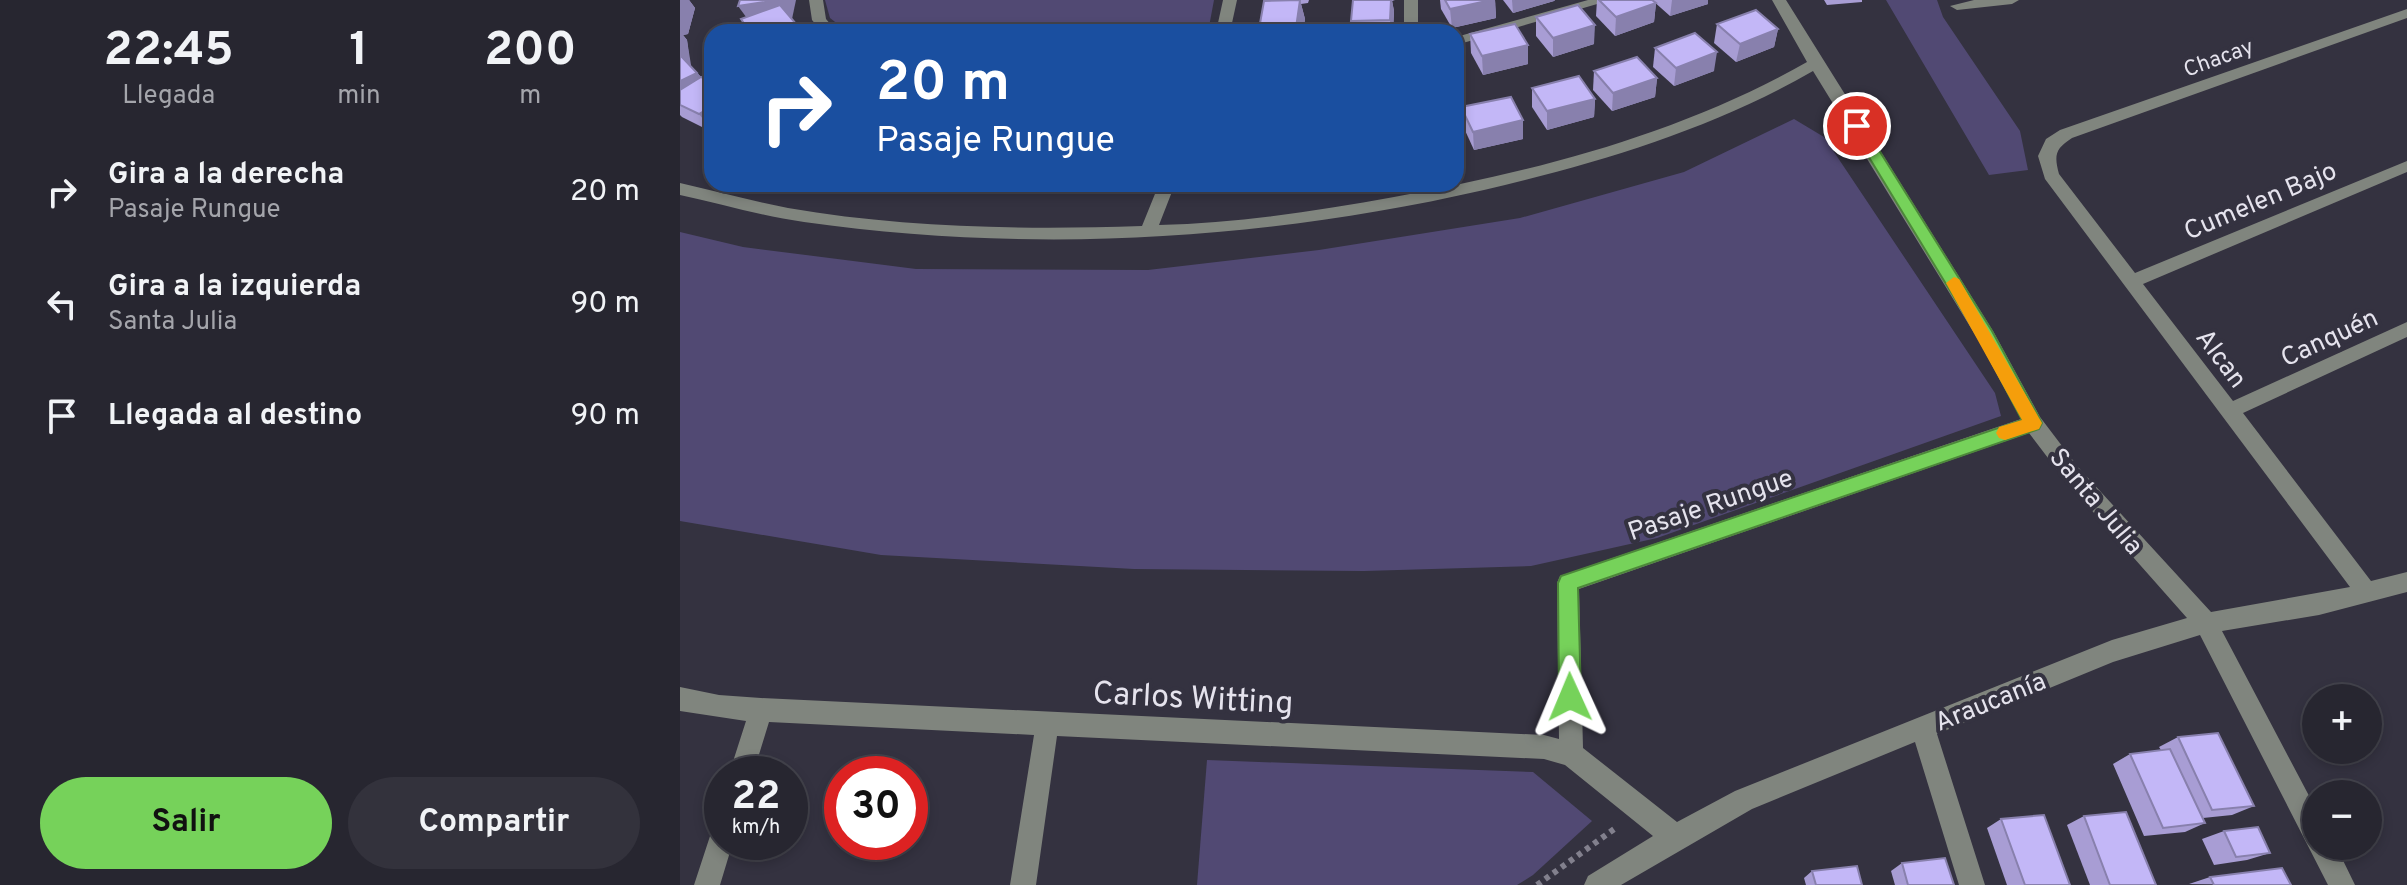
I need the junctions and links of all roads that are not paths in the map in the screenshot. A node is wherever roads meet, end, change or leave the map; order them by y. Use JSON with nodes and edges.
{"nodes":[{"id":1,"x":816,"y":0,"type":"edge"},
{"id":2,"x":1230,"y":0,"type":"edge"},
{"id":3,"x":1411,"y":0,"type":"edge"},
{"id":4,"x":1604,"y":0,"type":"edge"},
{"id":5,"x":1779,"y":0,"type":"edge"},
{"id":6,"x":2012,"y":0,"type":"edge"},
{"id":7,"x":1957,"y":6,"type":"dead end"},
{"id":8,"x":2407,"y":13,"type":"edge"},
{"id":9,"x":823,"y":24,"type":"edge"},
{"id":10,"x":1225,"y":24,"type":"edge"},
{"id":11,"x":1411,"y":24,"type":"edge"},
{"id":12,"x":1464,"y":39,"type":"edge"},
{"id":13,"x":1816,"y":63,"type":"junction"},
{"id":14,"x":2048,"y":148,"type":"joint"},
{"id":15,"x":2407,"y":166,"type":"edge"},
{"id":16,"x":1464,"y":188,"type":"edge"},
{"id":17,"x":680,"y":189,"type":"edge"},
{"id":18,"x":1164,"y":192,"type":"edge"},
{"id":19,"x":1444,"y":192,"type":"edge"},
{"id":20,"x":1148,"y":232,"type":"junction"},
{"id":21,"x":2132,"y":281,"type":"junction"},
{"id":22,"x":2407,"y":329,"type":"edge"},
{"id":23,"x":2229,"y":411,"type":"junction"},
{"id":24,"x":2033,"y":423,"type":"junction"},
{"id":25,"x":2407,"y":582,"type":"edge"},
{"id":26,"x":2368,"y":594,"type":"junction"},
{"id":27,"x":2206,"y":623,"type":"junction"},
{"id":28,"x":680,"y":699,"type":"edge"},
{"id":29,"x":761,"y":710,"type":"junction"},
{"id":30,"x":1047,"y":725,"type":"junction"},
{"id":31,"x":1923,"y":728,"type":"junction"},
{"id":32,"x":1571,"y":754,"type":"junction"},
{"id":33,"x":747,"y":756,"type":"edge"},
{"id":34,"x":2302,"y":808,"type":"edge"},
{"id":35,"x":1675,"y":837,"type":"junction"},
{"id":36,"x":715,"y":860,"type":"edge"},
{"id":37,"x":2329,"y":860,"type":"edge"},
{"id":38,"x":707,"y":885,"type":"edge"},
{"id":39,"x":1023,"y":885,"type":"edge"},
{"id":40,"x":1597,"y":885,"type":"edge"},
{"id":41,"x":1972,"y":885,"type":"edge"},
{"id":42,"x":2342,"y":885,"type":"edge"}],
"edges":[{"from":1,"to":9,"type":"street"},
{"from":2,"to":10,"type":"street"},
{"from":3,"to":11,"type":"street"},
{"from":4,"to":12,"type":"street"},
{"from":5,"to":13,"type":"street","name":"Santa Julia"},
{"from":6,"to":7,"type":"street"},
{"from":8,"to":14,"type":"street","name":"Chacay"},
{"from":13,"to":16,"type":"street"},
{"from":13,"to":24,"type":"street","name":"Santa Julia"},
{"from":14,"to":21,"type":"street","name":"Alcan"},
{"from":15,"to":21,"type":"street","name":"Cumelen Bajo"},
{"from":17,"to":20,"type":"street"},
{"from":18,"to":20,"type":"street"},
{"from":19,"to":20,"type":"street"},
{"from":21,"to":23,"type":"street","name":"Alcan"},
{"from":22,"to":23,"type":"street","name":"Canquén"},
{"from":23,"to":26,"type":"street","name":"Alcan"},
{"from":24,"to":27,"type":"street","name":"Santa Julia"},
{"from":24,"to":32,"type":"street","name":"Pasaje Rungue"},
{"from":25,"to":26,"type":"street","name":"Araucanía"},
{"from":26,"to":27,"type":"street","name":"Araucanía"},
{"from":27,"to":31,"type":"street","name":"Araucanía"},
{"from":27,"to":34,"type":"street","name":"Santa Julia"},
{"from":28,"to":29,"type":"street","name":"Carlos Witting"},
{"from":29,"to":30,"type":"street","name":"Carlos Witting"},
{"from":29,"to":33,"type":"street"},
{"from":30,"to":32,"type":"street","name":"Carlos Witting"},
{"from":30,"to":39,"type":"street"},
{"from":31,"to":35,"type":"street","name":"Araucanía"},
{"from":31,"to":41,"type":"street"},
{"from":32,"to":35,"type":"street","name":"Carlos Witting"},
{"from":35,"to":40,"type":"street","name":"Araucanía"},
{"from":36,"to":38,"type":"street"},
{"from":37,"to":42,"type":"street"}]}
